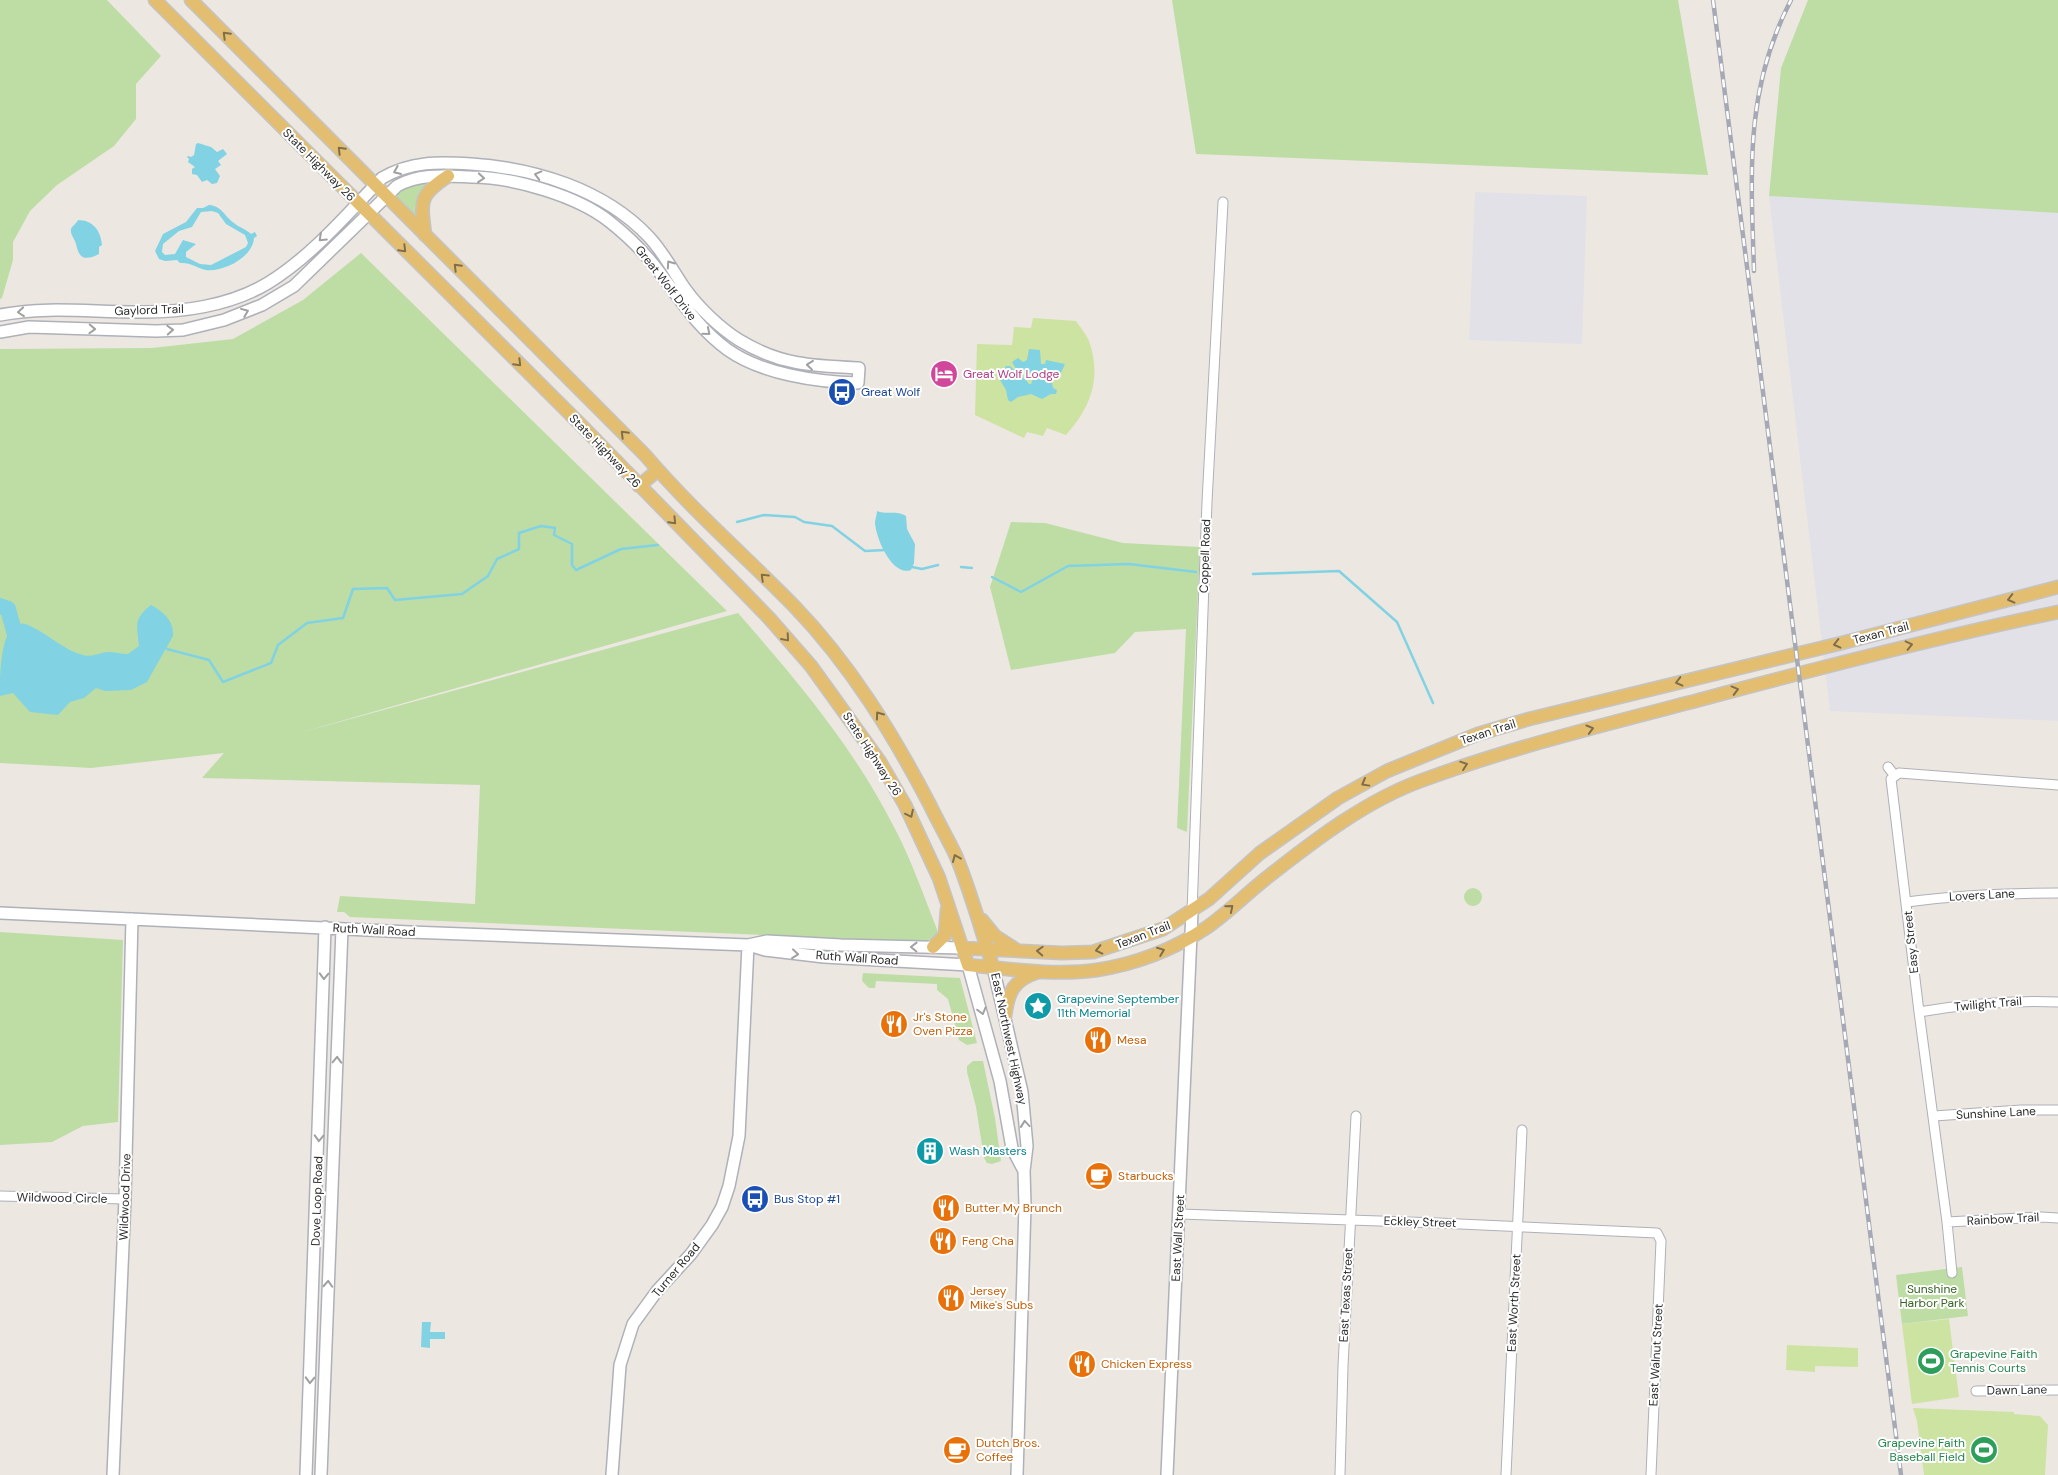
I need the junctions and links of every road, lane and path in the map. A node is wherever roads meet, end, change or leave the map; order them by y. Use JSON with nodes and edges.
{"nodes":[{"id":1,"x":155,"y":0,"type":"edge"},
{"id":2,"x":191,"y":0,"type":"edge"},
{"id":3,"x":448,"y":176,"type":"junction"},
{"id":4,"x":375,"y":185,"type":"junction"},
{"id":5,"x":387,"y":197,"type":"junction"},
{"id":6,"x":1223,"y":202,"type":"dead end"},
{"id":7,"x":357,"y":203,"type":"junction"},
{"id":8,"x":368,"y":214,"type":"junction"},
{"id":9,"x":425,"y":235,"type":"junction"},
{"id":10,"x":0,"y":315,"type":"edge"},
{"id":11,"x":0,"y":332,"type":"edge"},
{"id":12,"x":658,"y":470,"type":"junction"},
{"id":13,"x":639,"y":486,"type":"junction"},
{"id":14,"x":2058,"y":587,"type":"edge"},
{"id":15,"x":2058,"y":612,"type":"edge"},
{"id":16,"x":1409,"y":762,"type":"junction"},
{"id":17,"x":1888,"y":767,"type":"dead end"},
{"id":18,"x":1895,"y":776,"type":"junction"},
{"id":19,"x":1418,"y":781,"type":"junction"},
{"id":20,"x":2058,"y":785,"type":"edge"},
{"id":21,"x":2058,"y":892,"type":"edge"},
{"id":22,"x":946,"y":897,"type":"junction"},
{"id":23,"x":1907,"y":902,"type":"junction"},
{"id":24,"x":974,"y":904,"type":"junction"},
{"id":25,"x":1192,"y":912,"type":"junction"},
{"id":26,"x":0,"y":913,"type":"edge"},
{"id":27,"x":132,"y":919,"type":"junction"},
{"id":28,"x":325,"y":927,"type":"junction"},
{"id":29,"x":342,"y":929,"type":"junction"},
{"id":30,"x":1190,"y":937,"type":"junction"},
{"id":31,"x":748,"y":945,"type":"junction"},
{"id":32,"x":933,"y":947,"type":"junction"},
{"id":33,"x":962,"y":948,"type":"junction"},
{"id":34,"x":988,"y":949,"type":"junction"},
{"id":35,"x":1017,"y":950,"type":"junction"},
{"id":36,"x":968,"y":964,"type":"junction"},
{"id":37,"x":993,"y":967,"type":"junction"},
{"id":38,"x":1040,"y":971,"type":"junction"},
{"id":39,"x":2058,"y":1002,"type":"edge"},
{"id":40,"x":1919,"y":1012,"type":"junction"},
{"id":41,"x":1005,"y":1016,"type":"junction"},
{"id":42,"x":320,"y":1107,"type":"junction"},
{"id":43,"x":336,"y":1109,"type":"junction"},
{"id":44,"x":2058,"y":1110,"type":"edge"},
{"id":45,"x":1356,"y":1116,"type":"dead end"},
{"id":46,"x":1934,"y":1116,"type":"junction"},
{"id":47,"x":1522,"y":1130,"type":"dead end"},
{"id":48,"x":1024,"y":1171,"type":"junction"},
{"id":49,"x":0,"y":1196,"type":"edge"},
{"id":50,"x":125,"y":1199,"type":"junction"},
{"id":51,"x":1180,"y":1214,"type":"junction"},
{"id":52,"x":2058,"y":1218,"type":"edge"},
{"id":53,"x":1349,"y":1220,"type":"junction"},
{"id":54,"x":1948,"y":1222,"type":"junction"},
{"id":55,"x":1518,"y":1227,"type":"junction"},
{"id":56,"x":1660,"y":1236,"type":"joint"},
{"id":57,"x":1952,"y":1273,"type":"dead end"},
{"id":58,"x":312,"y":1332,"type":"junction"},
{"id":59,"x":326,"y":1332,"type":"junction"},
{"id":60,"x":2058,"y":1390,"type":"edge"},
{"id":61,"x":1976,"y":1391,"type":"dead end"},
{"id":62,"x":113,"y":1475,"type":"edge"},
{"id":63,"x":306,"y":1475,"type":"edge"},
{"id":64,"x":321,"y":1475,"type":"edge"},
{"id":65,"x":612,"y":1475,"type":"edge"},
{"id":66,"x":1017,"y":1475,"type":"edge"},
{"id":67,"x":1167,"y":1475,"type":"edge"},
{"id":68,"x":1340,"y":1475,"type":"edge"},
{"id":69,"x":1506,"y":1475,"type":"edge"},
{"id":70,"x":1650,"y":1475,"type":"edge"}],
"edges":[{"from":1,"to":7,"type":"main road","name":"State Highway 26"},
{"from":4,"to":2,"type":"main road","name":"State Highway 26","one_way":true},
{"from":3,"to":4,"type":"street","name":"Great Wolf Drive","one_way":true},
{"from":3,"to":5,"type":"street","name":"Great Wolf Drive"},
{"from":3,"to":9,"type":"main road"},
{"from":4,"to":5,"type":"main road","name":"State Highway 26"},
{"from":4,"to":7,"type":"street","name":"Gaylord Trail"},
{"from":5,"to":8,"type":"street","name":"Great Wolf Drive"},
{"from":5,"to":9,"type":"main road","name":"State Highway 26"},
{"from":6,"to":25,"type":"street","name":"Coppell Road"},
{"from":7,"to":8,"type":"main road","name":"State Highway 26"},
{"from":7,"to":10,"type":"street","name":"Gaylord Trail","one_way":true},
{"from":11,"to":8,"type":"street","name":"Gaylord Trail","one_way":true},
{"from":8,"to":13,"type":"main road","name":"State Highway 26","one_way":true},
{"from":12,"to":9,"type":"main road","name":"State Highway 26","one_way":true},
{"from":12,"to":13,"type":"main road"},
{"from":24,"to":12,"type":"main road","name":"State Highway 26","one_way":true},
{"from":13,"to":22,"type":"main road","name":"State Highway 26","one_way":true},
{"from":14,"to":16,"type":"main road","name":"Texan Trail","one_way":true},
{"from":19,"to":15,"type":"main road","name":"Texan Trail","one_way":true},
{"from":16,"to":19,"type":"main road"},
{"from":16,"to":25,"type":"main road","name":"Texan Trail","one_way":true},
{"from":17,"to":18,"type":"street"},
{"from":18,"to":20,"type":"street"},
{"from":18,"to":23,"type":"street","name":"Easy Street"},
{"from":30,"to":19,"type":"main road","name":"Texan Trail","one_way":true},
{"from":21,"to":23,"type":"street","name":"Lovers Lane"},
{"from":22,"to":32,"type":"main road"},
{"from":22,"to":33,"type":"main road","name":"State Highway 26"},
{"from":23,"to":40,"type":"street","name":"Easy Street"},
{"from":24,"to":34,"type":"main road","name":"State Highway 26"},
{"from":24,"to":35,"type":"main road"},
{"from":25,"to":30,"type":"street","name":"East Wall Street"},
{"from":25,"to":35,"type":"main road","name":"Texan Trail","one_way":true},
{"from":26,"to":27,"type":"street","name":"Ruth Wall Road"},
{"from":27,"to":28,"type":"street","name":"Ruth Wall Road"},
{"from":27,"to":50,"type":"street","name":"Wildwood Drive"},
{"from":28,"to":29,"type":"street","name":"Ruth Wall Road"},
{"from":28,"to":42,"type":"street","name":"Dove Loop Road","one_way":true},
{"from":29,"to":31,"type":"street","name":"Ruth Wall Road"},
{"from":43,"to":29,"type":"street","name":"Dove Loop Road","one_way":true},
{"from":38,"to":30,"type":"main road","name":"Texan Trail","one_way":true},
{"from":30,"to":51,"type":"street","name":"East Wall Street"},
{"from":32,"to":31,"type":"street","name":"Ruth Wall Road","one_way":true},
{"from":31,"to":36,"type":"street","name":"Ruth Wall Road","one_way":true},
{"from":31,"to":65,"type":"street","name":"Turner Road"},
{"from":32,"to":33,"type":"street","name":"Ruth Wall Road"},
{"from":33,"to":34,"type":"main road","name":"Texan Trail"},
{"from":33,"to":36,"type":"main road","name":"State Highway 26"},
{"from":34,"to":35,"type":"main road","name":"Texan Trail"},
{"from":34,"to":37,"type":"main road","name":"State Highway 26"},
{"from":36,"to":37,"type":"main road","name":"Texan Trail"},
{"from":36,"to":48,"type":"street","name":"East Northwest Highway","one_way":true},
{"from":37,"to":38,"type":"main road","name":"Texan Trail"},
{"from":37,"to":41,"type":"street","name":"East Northwest Highway"},
{"from":38,"to":41,"type":"main road"},
{"from":39,"to":40,"type":"street","name":"Twilight Trail"},
{"from":40,"to":46,"type":"street","name":"Easy Street"},
{"from":48,"to":41,"type":"street","name":"East Northwest Highway","one_way":true},
{"from":42,"to":43,"type":"street"},
{"from":42,"to":58,"type":"street","name":"Dove Loop Road","one_way":true},
{"from":59,"to":43,"type":"street","name":"Dove Loop Road","one_way":true},
{"from":44,"to":46,"type":"street","name":"Sunshine Lane"},
{"from":45,"to":53,"type":"street","name":"East Texas Street"},
{"from":46,"to":54,"type":"street","name":"Easy Street"},
{"from":47,"to":55,"type":"street","name":"East Worth Street"},
{"from":48,"to":66,"type":"street","name":"East Northwest Highway"},
{"from":49,"to":50,"type":"street","name":"Wildwood Circle"},
{"from":50,"to":62,"type":"street","name":"Wildwood Drive"},
{"from":51,"to":53,"type":"street","name":"Eckley Street"},
{"from":51,"to":67,"type":"street","name":"East Wall Street"},
{"from":52,"to":54,"type":"street","name":"Rainbow Trail"},
{"from":53,"to":55,"type":"street","name":"Eckley Street"},
{"from":53,"to":68,"type":"street","name":"East Texas Street"},
{"from":54,"to":57,"type":"street","name":"Easy Street"},
{"from":55,"to":56,"type":"street","name":"Eckley Street"},
{"from":55,"to":69,"type":"street","name":"East Worth Street"},
{"from":56,"to":70,"type":"street","name":"East Walnut Street"},
{"from":58,"to":59,"type":"street"},
{"from":58,"to":63,"type":"street","name":"Dove Loop Road","one_way":true},
{"from":59,"to":64,"type":"street","name":"Dove Loop Road"},
{"from":60,"to":61,"type":"street","name":"Dawn Lane"}]}
